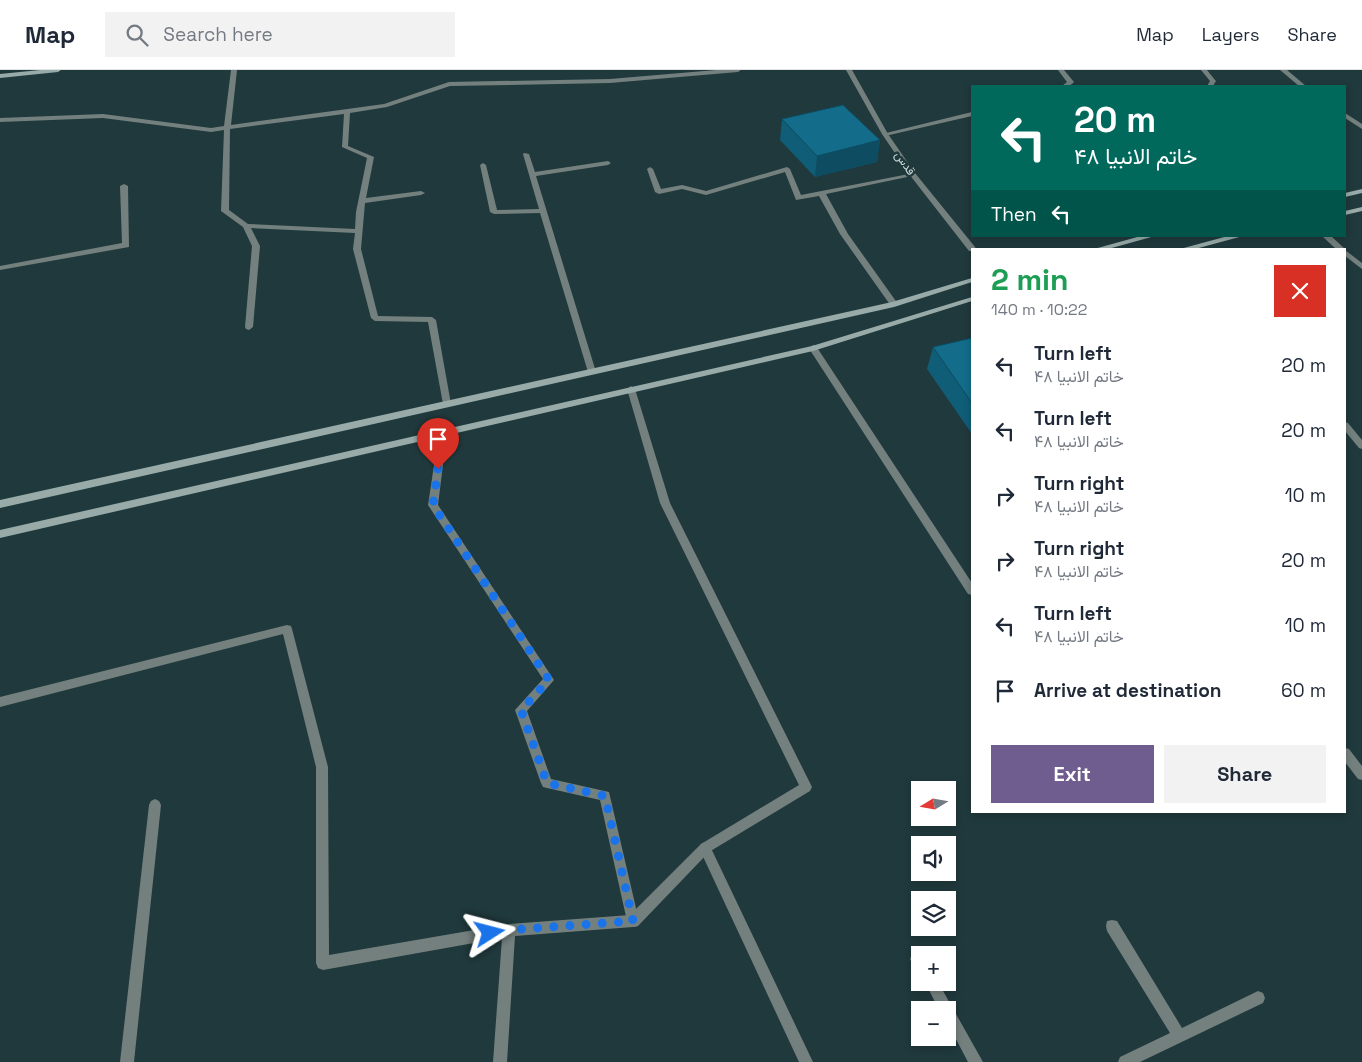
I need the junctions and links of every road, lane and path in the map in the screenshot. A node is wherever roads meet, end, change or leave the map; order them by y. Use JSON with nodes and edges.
{"nodes":[{"id":1,"x":58,"y":70,"type":"edge"},
{"id":2,"x":234,"y":70,"type":"edge"},
{"id":3,"x":648,"y":70,"type":"edge"},
{"id":4,"x":738,"y":70,"type":"edge"},
{"id":5,"x":849,"y":70,"type":"edge"},
{"id":6,"x":1061,"y":70,"type":"edge"},
{"id":7,"x":1204,"y":70,"type":"edge"},
{"id":8,"x":1283,"y":70,"type":"edge"},
{"id":9,"x":0,"y":76,"type":"edge"},
{"id":10,"x":651,"y":77,"type":"junction"},
{"id":11,"x":1066,"y":85,"type":"edge"},
{"id":12,"x":1211,"y":85,"type":"edge"},
{"id":13,"x":1302,"y":85,"type":"edge"},
{"id":14,"x":347,"y":112,"type":"junction"},
{"id":15,"x":971,"y":114,"type":"edge"},
{"id":16,"x":1346,"y":116,"type":"edge"},
{"id":17,"x":0,"y":120,"type":"edge"},
{"id":18,"x":227,"y":127,"type":"junction"},
{"id":19,"x":1362,"y":127,"type":"edge"},
{"id":20,"x":885,"y":134,"type":"junction"},
{"id":21,"x":526,"y":154,"type":"dead end"},
{"id":22,"x":608,"y":163,"type":"dead end"},
{"id":23,"x":483,"y":165,"type":"dead end"},
{"id":24,"x":650,"y":169,"type":"dead end"},
{"id":25,"x":912,"y":174,"type":"junction"},
{"id":26,"x":532,"y":175,"type":"junction"},
{"id":27,"x":124,"y":186,"type":"dead end"},
{"id":28,"x":1362,"y":191,"type":"edge"},
{"id":29,"x":421,"y":193,"type":"dead end"},
{"id":30,"x":822,"y":194,"type":"junction"},
{"id":31,"x":1346,"y":195,"type":"edge"},
{"id":32,"x":362,"y":200,"type":"junction"},
{"id":33,"x":1362,"y":209,"type":"edge"},
{"id":34,"x":544,"y":211,"type":"junction"},
{"id":35,"x":1346,"y":213,"type":"edge"},
{"id":36,"x":246,"y":226,"type":"junction"},
{"id":37,"x":358,"y":231,"type":"junction"},
{"id":38,"x":1147,"y":237,"type":"edge"},
{"id":39,"x":1235,"y":237,"type":"edge"},
{"id":40,"x":1327,"y":237,"type":"edge"},
{"id":41,"x":971,"y":248,"type":"edge"},
{"id":42,"x":1102,"y":248,"type":"edge"},
{"id":43,"x":1188,"y":248,"type":"edge"},
{"id":44,"x":1340,"y":248,"type":"edge"},
{"id":45,"x":1346,"y":253,"type":"edge"},
{"id":46,"x":1362,"y":266,"type":"edge"},
{"id":47,"x":0,"y":268,"type":"edge"},
{"id":48,"x":971,"y":280,"type":"edge"},
{"id":49,"x":971,"y":299,"type":"edge"},
{"id":50,"x":894,"y":304,"type":"junction"},
{"id":51,"x":249,"y":327,"type":"dead end"},
{"id":52,"x":813,"y":348,"type":"junction"},
{"id":53,"x":592,"y":372,"type":"junction"},
{"id":54,"x":631,"y":389,"type":"junction"},
{"id":55,"x":447,"y":404,"type":"junction"},
{"id":56,"x":1346,"y":426,"type":"edge"},
{"id":57,"x":443,"y":432,"type":"junction"},
{"id":58,"x":1362,"y":446,"type":"edge"},
{"id":59,"x":0,"y":504,"type":"edge"},
{"id":60,"x":0,"y":534,"type":"edge"},
{"id":61,"x":971,"y":589,"type":"edge"},
{"id":62,"x":0,"y":702,"type":"edge"},
{"id":63,"x":1346,"y":754,"type":"edge"},
{"id":64,"x":1362,"y":775,"type":"edge"},
{"id":65,"x":155,"y":805,"type":"dead end"},
{"id":66,"x":705,"y":848,"type":"junction"},
{"id":67,"x":633,"y":921,"type":"junction"},
{"id":68,"x":1112,"y":926,"type":"dead end"},
{"id":69,"x":509,"y":930,"type":"junction"},
{"id":70,"x":1258,"y":998,"type":"dead end"},
{"id":71,"x":956,"y":1027,"type":"edge"},
{"id":72,"x":1179,"y":1036,"type":"junction"},
{"id":73,"x":127,"y":1062,"type":"edge"},
{"id":74,"x":500,"y":1062,"type":"edge"},
{"id":75,"x":806,"y":1062,"type":"edge"},
{"id":76,"x":976,"y":1062,"type":"edge"},
{"id":77,"x":1125,"y":1062,"type":"edge"}],
"edges":[{"from":1,"to":9,"type":"main road"},
{"from":2,"to":18,"type":"street"},
{"from":3,"to":10,"type":"street"},
{"from":4,"to":10,"type":"street"},
{"from":5,"to":20,"type":"street","name":"قدس"},
{"from":6,"to":11,"type":"street"},
{"from":7,"to":12,"type":"street"},
{"from":8,"to":13,"type":"street"},
{"from":10,"to":14,"type":"street"},
{"from":14,"to":18,"type":"street"},
{"from":14,"to":32,"type":"street"},
{"from":15,"to":20,"type":"street"},
{"from":16,"to":19,"type":"street"},
{"from":17,"to":18,"type":"street"},
{"from":18,"to":36,"type":"street"},
{"from":20,"to":25,"type":"street","name":"قدس"},
{"from":21,"to":26,"type":"street"},
{"from":22,"to":26,"type":"street"},
{"from":23,"to":34,"type":"street"},
{"from":24,"to":30,"type":"street"},
{"from":25,"to":30,"type":"street"},
{"from":25,"to":41,"type":"street","name":"قدس"},
{"from":26,"to":34,"type":"street"},
{"from":27,"to":47,"type":"street"},
{"from":28,"to":31,"type":"main road"},
{"from":29,"to":32,"type":"street"},
{"from":30,"to":50,"type":"street"},
{"from":32,"to":37,"type":"street"},
{"from":33,"to":35,"type":"main road"},
{"from":34,"to":53,"type":"street"},
{"from":36,"to":37,"type":"street"},
{"from":36,"to":51,"type":"street"},
{"from":37,"to":55,"type":"street"},
{"from":38,"to":42,"type":"main road"},
{"from":39,"to":43,"type":"main road"},
{"from":40,"to":44,"type":"street"},
{"from":45,"to":46,"type":"street"},
{"from":48,"to":50,"type":"main road"},
{"from":49,"to":52,"type":"main road"},
{"from":50,"to":53,"type":"main road"},
{"from":52,"to":54,"type":"main road"},
{"from":52,"to":61,"type":"street"},
{"from":53,"to":55,"type":"main road"},
{"from":54,"to":57,"type":"main road"},
{"from":54,"to":66,"type":"street"},
{"from":55,"to":59,"type":"main road"},
{"from":56,"to":58,"type":"street"},
{"from":57,"to":60,"type":"main road"},
{"from":57,"to":67,"type":"street"},
{"from":62,"to":69,"type":"street"},
{"from":63,"to":64,"type":"street"},
{"from":65,"to":73,"type":"street"},
{"from":66,"to":67,"type":"street"},
{"from":66,"to":75,"type":"street"},
{"from":67,"to":69,"type":"street"},
{"from":68,"to":72,"type":"street"},
{"from":69,"to":74,"type":"street"},
{"from":70,"to":72,"type":"street"},
{"from":71,"to":76,"type":"street"},
{"from":72,"to":77,"type":"street"}]}
